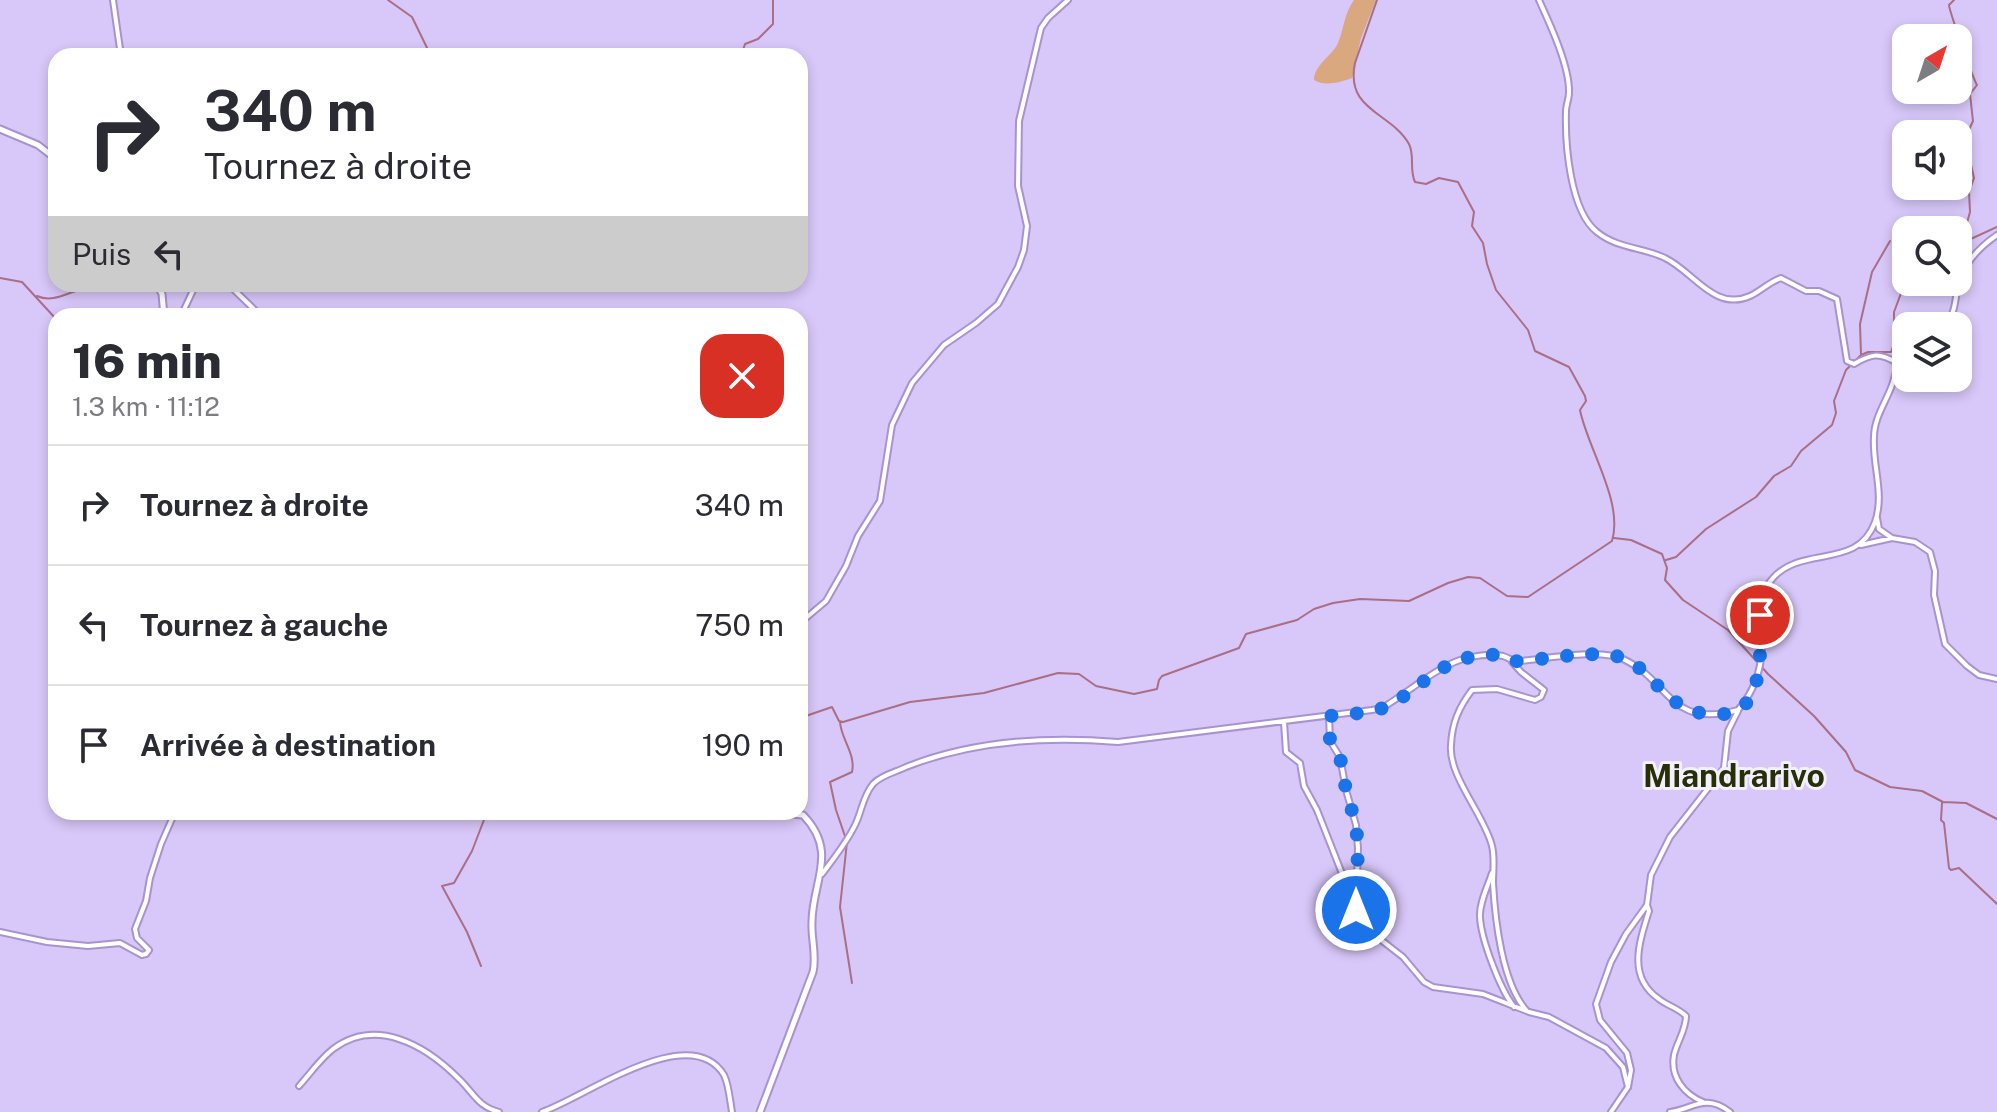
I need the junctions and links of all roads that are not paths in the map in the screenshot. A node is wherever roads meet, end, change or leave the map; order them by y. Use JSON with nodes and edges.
{"nodes":[{"id":1,"x":113,"y":0,"type":"edge"},
{"id":2,"x":1068,"y":0,"type":"edge"},
{"id":3,"x":1539,"y":0,"type":"edge"},
{"id":4,"x":120,"y":48,"type":"edge"},
{"id":5,"x":0,"y":129,"type":"edge"},
{"id":6,"x":48,"y":153,"type":"edge"},
{"id":7,"x":1997,"y":235,"type":"edge"},
{"id":8,"x":236,"y":292,"type":"edge"},
{"id":9,"x":253,"y":308,"type":"edge"},
{"id":10,"x":1954,"y":312,"type":"edge"},
{"id":11,"x":1892,"y":360,"type":"edge"},
{"id":12,"x":1892,"y":383,"type":"edge"},
{"id":13,"x":1877,"y":516,"type":"junction"},
{"id":14,"x":1892,"y":538,"type":"junction"},
{"id":15,"x":1858,"y":546,"type":"junction"},
{"id":16,"x":808,"y":616,"type":"edge"},
{"id":17,"x":1512,"y":661,"type":"junction"},
{"id":18,"x":1997,"y":679,"type":"edge"},
{"id":19,"x":1738,"y":710,"type":"junction"},
{"id":20,"x":1329,"y":716,"type":"junction"},
{"id":21,"x":1284,"y":722,"type":"junction"},
{"id":22,"x":808,"y":819,"type":"edge"},
{"id":23,"x":172,"y":820,"type":"edge"},
{"id":24,"x":1493,"y":867,"type":"junction"},
{"id":25,"x":822,"y":874,"type":"junction"},
{"id":26,"x":1647,"y":905,"type":"junction"},
{"id":27,"x":1356,"y":910,"type":"junction"},
{"id":28,"x":0,"y":932,"type":"edge"},
{"id":29,"x":1515,"y":1008,"type":"junction"},
{"id":30,"x":1529,"y":1012,"type":"junction"},
{"id":31,"x":299,"y":1086,"type":"dead end"},
{"id":32,"x":1628,"y":1087,"type":"junction"},
{"id":33,"x":1703,"y":1102,"type":"junction"},
{"id":34,"x":499,"y":1112,"type":"edge"},
{"id":35,"x":542,"y":1112,"type":"edge"},
{"id":36,"x":732,"y":1112,"type":"edge"},
{"id":37,"x":760,"y":1112,"type":"edge"},
{"id":38,"x":1611,"y":1112,"type":"edge"},
{"id":39,"x":1670,"y":1112,"type":"edge"},
{"id":40,"x":1730,"y":1112,"type":"edge"}],
"edges":[{"from":1,"to":4,"type":"street"},
{"from":2,"to":16,"type":"street"},
{"from":3,"to":11,"type":"street"},
{"from":5,"to":6,"type":"street"},
{"from":7,"to":10,"type":"street"},
{"from":8,"to":9,"type":"street"},
{"from":12,"to":13,"type":"street"},
{"from":13,"to":14,"type":"street"},
{"from":13,"to":15,"type":"street"},
{"from":14,"to":15,"type":"street"},
{"from":14,"to":18,"type":"street"},
{"from":15,"to":19,"type":"street"},
{"from":17,"to":19,"type":"street"},
{"from":17,"to":20,"type":"street"},
{"from":17,"to":24,"type":"street"},
{"from":19,"to":26,"type":"street"},
{"from":20,"to":21,"type":"street"},
{"from":20,"to":27,"type":"street"},
{"from":21,"to":25,"type":"street"},
{"from":21,"to":27,"type":"street"},
{"from":22,"to":25,"type":"street"},
{"from":23,"to":28,"type":"street"},
{"from":24,"to":29,"type":"street"},
{"from":24,"to":30,"type":"street"},
{"from":25,"to":37,"type":"street"},
{"from":26,"to":32,"type":"street"},
{"from":26,"to":33,"type":"street"},
{"from":27,"to":29,"type":"street"},
{"from":29,"to":30,"type":"street"},
{"from":30,"to":32,"type":"street"},
{"from":31,"to":34,"type":"street"},
{"from":32,"to":38,"type":"street"},
{"from":33,"to":39,"type":"street"},
{"from":33,"to":40,"type":"street"},
{"from":35,"to":36,"type":"street"}]}
